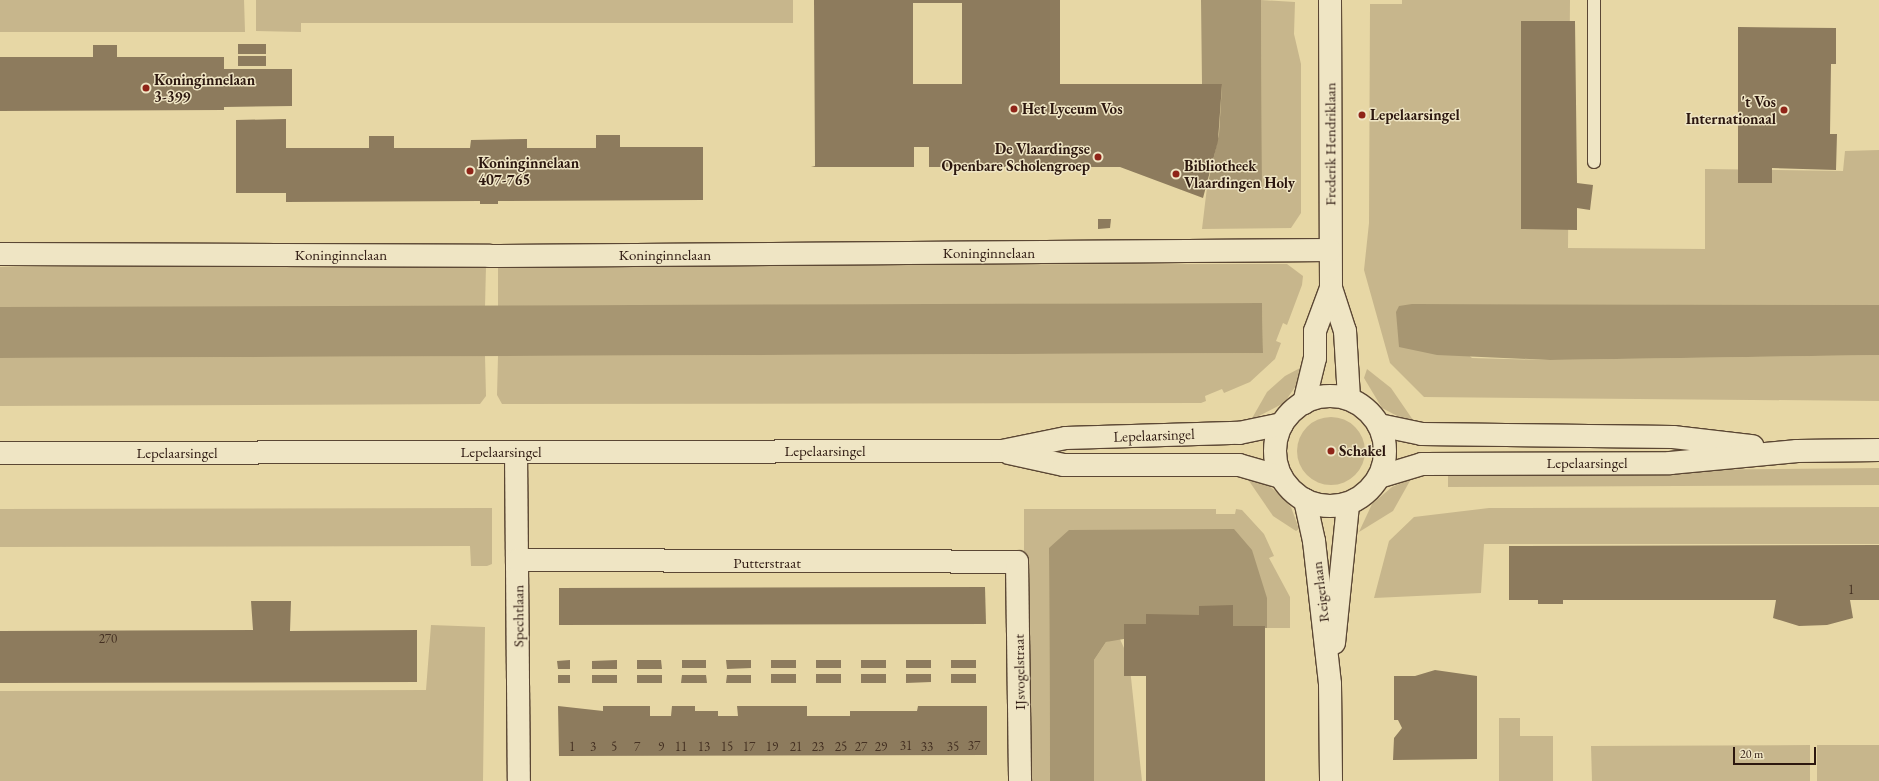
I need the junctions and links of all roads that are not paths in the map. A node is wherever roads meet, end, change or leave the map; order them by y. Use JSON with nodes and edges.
{"nodes":[{"id":1,"x":1330,"y":0,"type":"edge"},
{"id":2,"x":1594,"y":0,"type":"edge"},
{"id":3,"x":1594,"y":162,"type":"dead end"},
{"id":4,"x":1330,"y":250,"type":"junction"},
{"id":5,"x":0,"y":254,"type":"edge"},
{"id":6,"x":1331,"y":288,"type":"junction"},
{"id":7,"x":1349,"y":399,"type":"junction"},
{"id":8,"x":1304,"y":403,"type":"junction"},
{"id":9,"x":1282,"y":424,"type":"junction"},
{"id":10,"x":1379,"y":425,"type":"junction"},
{"id":11,"x":1797,"y":450,"type":"junction"},
{"id":12,"x":1879,"y":450,"type":"edge"},
{"id":13,"x":1002,"y":451,"type":"junction"},
{"id":14,"x":516,"y":452,"type":"junction"},
{"id":15,"x":0,"y":453,"type":"edge"},
{"id":16,"x":1281,"y":477,"type":"junction"},
{"id":17,"x":1379,"y":477,"type":"junction"},
{"id":18,"x":1305,"y":500,"type":"junction"},
{"id":19,"x":1348,"y":504,"type":"junction"},
{"id":20,"x":518,"y":560,"type":"junction"},
{"id":21,"x":1017,"y":562,"type":"joint"},
{"id":22,"x":1330,"y":684,"type":"junction"},
{"id":23,"x":519,"y":781,"type":"edge"},
{"id":24,"x":1020,"y":781,"type":"edge"},
{"id":25,"x":1331,"y":781,"type":"edge"}],
"edges":[{"from":1,"to":4,"type":"street","name":"Frederik Hendriklaan"},
{"from":2,"to":3,"type":"lane"},
{"from":4,"to":5,"type":"street","name":"Koninginnelaan"},
{"from":4,"to":6,"type":"street","name":"Frederik Hendriklaan"},
{"from":6,"to":7,"type":"street","name":"Frederik Hendriklaan"},
{"from":6,"to":8,"type":"street","name":"Frederik Hendriklaan"},
{"from":7,"to":8,"type":"street"},
{"from":7,"to":10,"type":"street"},
{"from":8,"to":9,"type":"street"},
{"from":9,"to":13,"type":"street","name":"Lepelaarsingel"},
{"from":9,"to":16,"type":"street"},
{"from":10,"to":11,"type":"street","name":"Lepelaarsingel"},
{"from":10,"to":17,"type":"street"},
{"from":11,"to":12,"type":"street","name":"Lepelaarsingel"},
{"from":11,"to":17,"type":"street","name":"Lepelaarsingel"},
{"from":13,"to":14,"type":"street","name":"Lepelaarsingel"},
{"from":13,"to":16,"type":"street","name":"Lepelaarsingel"},
{"from":14,"to":15,"type":"street","name":"Lepelaarsingel"},
{"from":14,"to":20,"type":"street","name":"Spechtlaan"},
{"from":16,"to":18,"type":"street"},
{"from":17,"to":19,"type":"street"},
{"from":18,"to":19,"type":"street"},
{"from":18,"to":22,"type":"street","name":"Reigerlaan"},
{"from":19,"to":22,"type":"street","name":"Reigerlaan"},
{"from":20,"to":21,"type":"street","name":"Putterstraat"},
{"from":20,"to":23,"type":"street","name":"Spechtlaan"},
{"from":21,"to":24,"type":"street","name":"IJsvogelstraat"},
{"from":22,"to":25,"type":"street","name":"Reigerlaan"}]}
